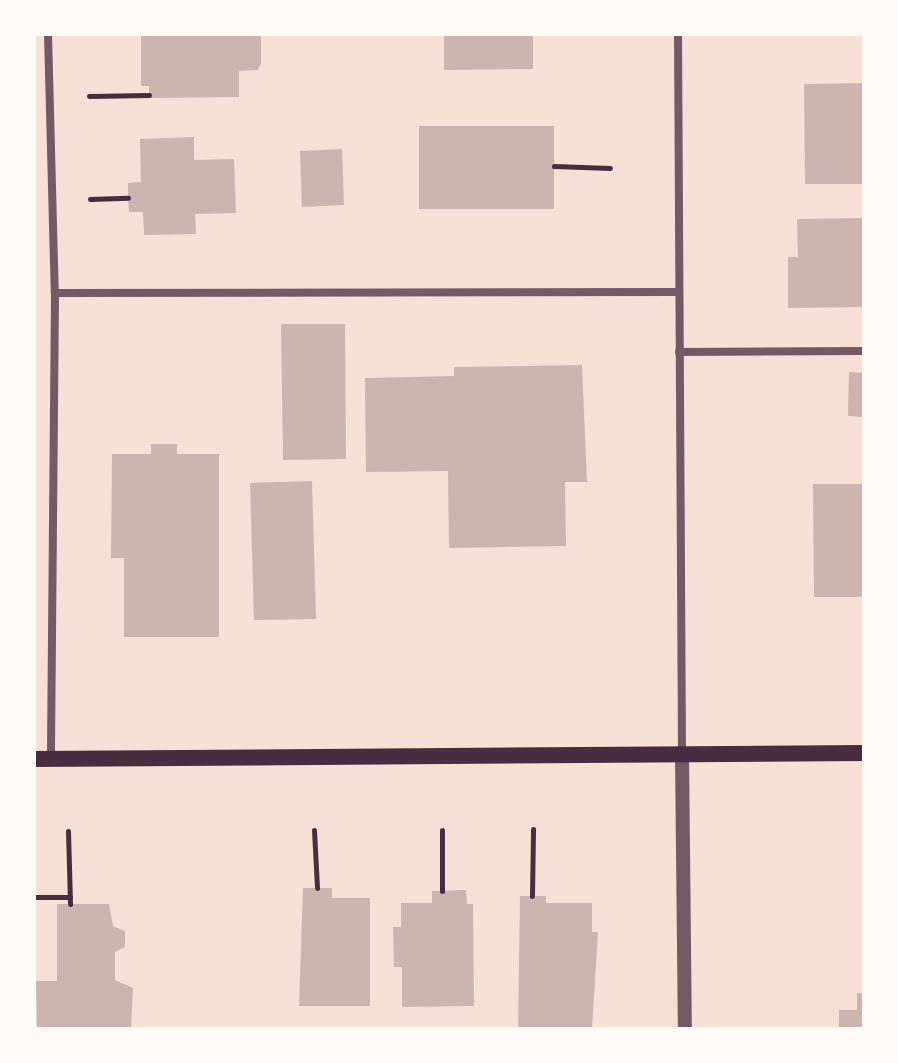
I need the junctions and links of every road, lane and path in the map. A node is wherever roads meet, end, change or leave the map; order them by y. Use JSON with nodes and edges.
{"nodes":[{"id":1,"x":48,"y":34,"type":"edge"},
{"id":2,"x":678,"y":34,"type":"edge"},
{"id":3,"x":149,"y":95,"type":"dead end"},
{"id":4,"x":89,"y":96,"type":"dead end"},
{"id":5,"x":554,"y":166,"type":"dead end"},
{"id":6,"x":610,"y":168,"type":"dead end"},
{"id":7,"x":128,"y":198,"type":"dead end"},
{"id":8,"x":90,"y":199,"type":"dead end"},
{"id":9,"x":679,"y":292,"type":"junction"},
{"id":10,"x":55,"y":293,"type":"junction"},
{"id":11,"x":864,"y":351,"type":"edge"},
{"id":12,"x":679,"y":352,"type":"junction"},
{"id":13,"x":864,"y":753,"type":"edge"},
{"id":14,"x":682,"y":755,"type":"junction"},
{"id":15,"x":42,"y":759,"type":"edge"},
{"id":16,"x":533,"y":829,"type":"dead end"},
{"id":17,"x":314,"y":830,"type":"dead end"},
{"id":18,"x":442,"y":830,"type":"dead end"},
{"id":19,"x":68,"y":831,"type":"dead end"},
{"id":20,"x":317,"y":888,"type":"dead end"},
{"id":21,"x":442,"y":891,"type":"dead end"},
{"id":22,"x":532,"y":896,"type":"dead end"},
{"id":23,"x":34,"y":897,"type":"edge"},
{"id":24,"x":685,"y":1029,"type":"edge"}],
"edges":[{"from":1,"to":10,"type":"street"},
{"from":2,"to":9,"type":"street"},
{"from":3,"to":4,"type":"path"},
{"from":5,"to":6,"type":"path"},
{"from":7,"to":8,"type":"path"},
{"from":9,"to":10,"type":"street"},
{"from":9,"to":12,"type":"street"},
{"from":10,"to":15,"type":"street"},
{"from":11,"to":12,"type":"street"},
{"from":12,"to":14,"type":"street"},
{"from":13,"to":14,"type":"main road"},
{"from":14,"to":15,"type":"main road"},
{"from":14,"to":24,"type":"street"},
{"from":16,"to":22,"type":"path"},
{"from":17,"to":20,"type":"path"},
{"from":18,"to":21,"type":"path"},
{"from":19,"to":23,"type":"path"}]}
